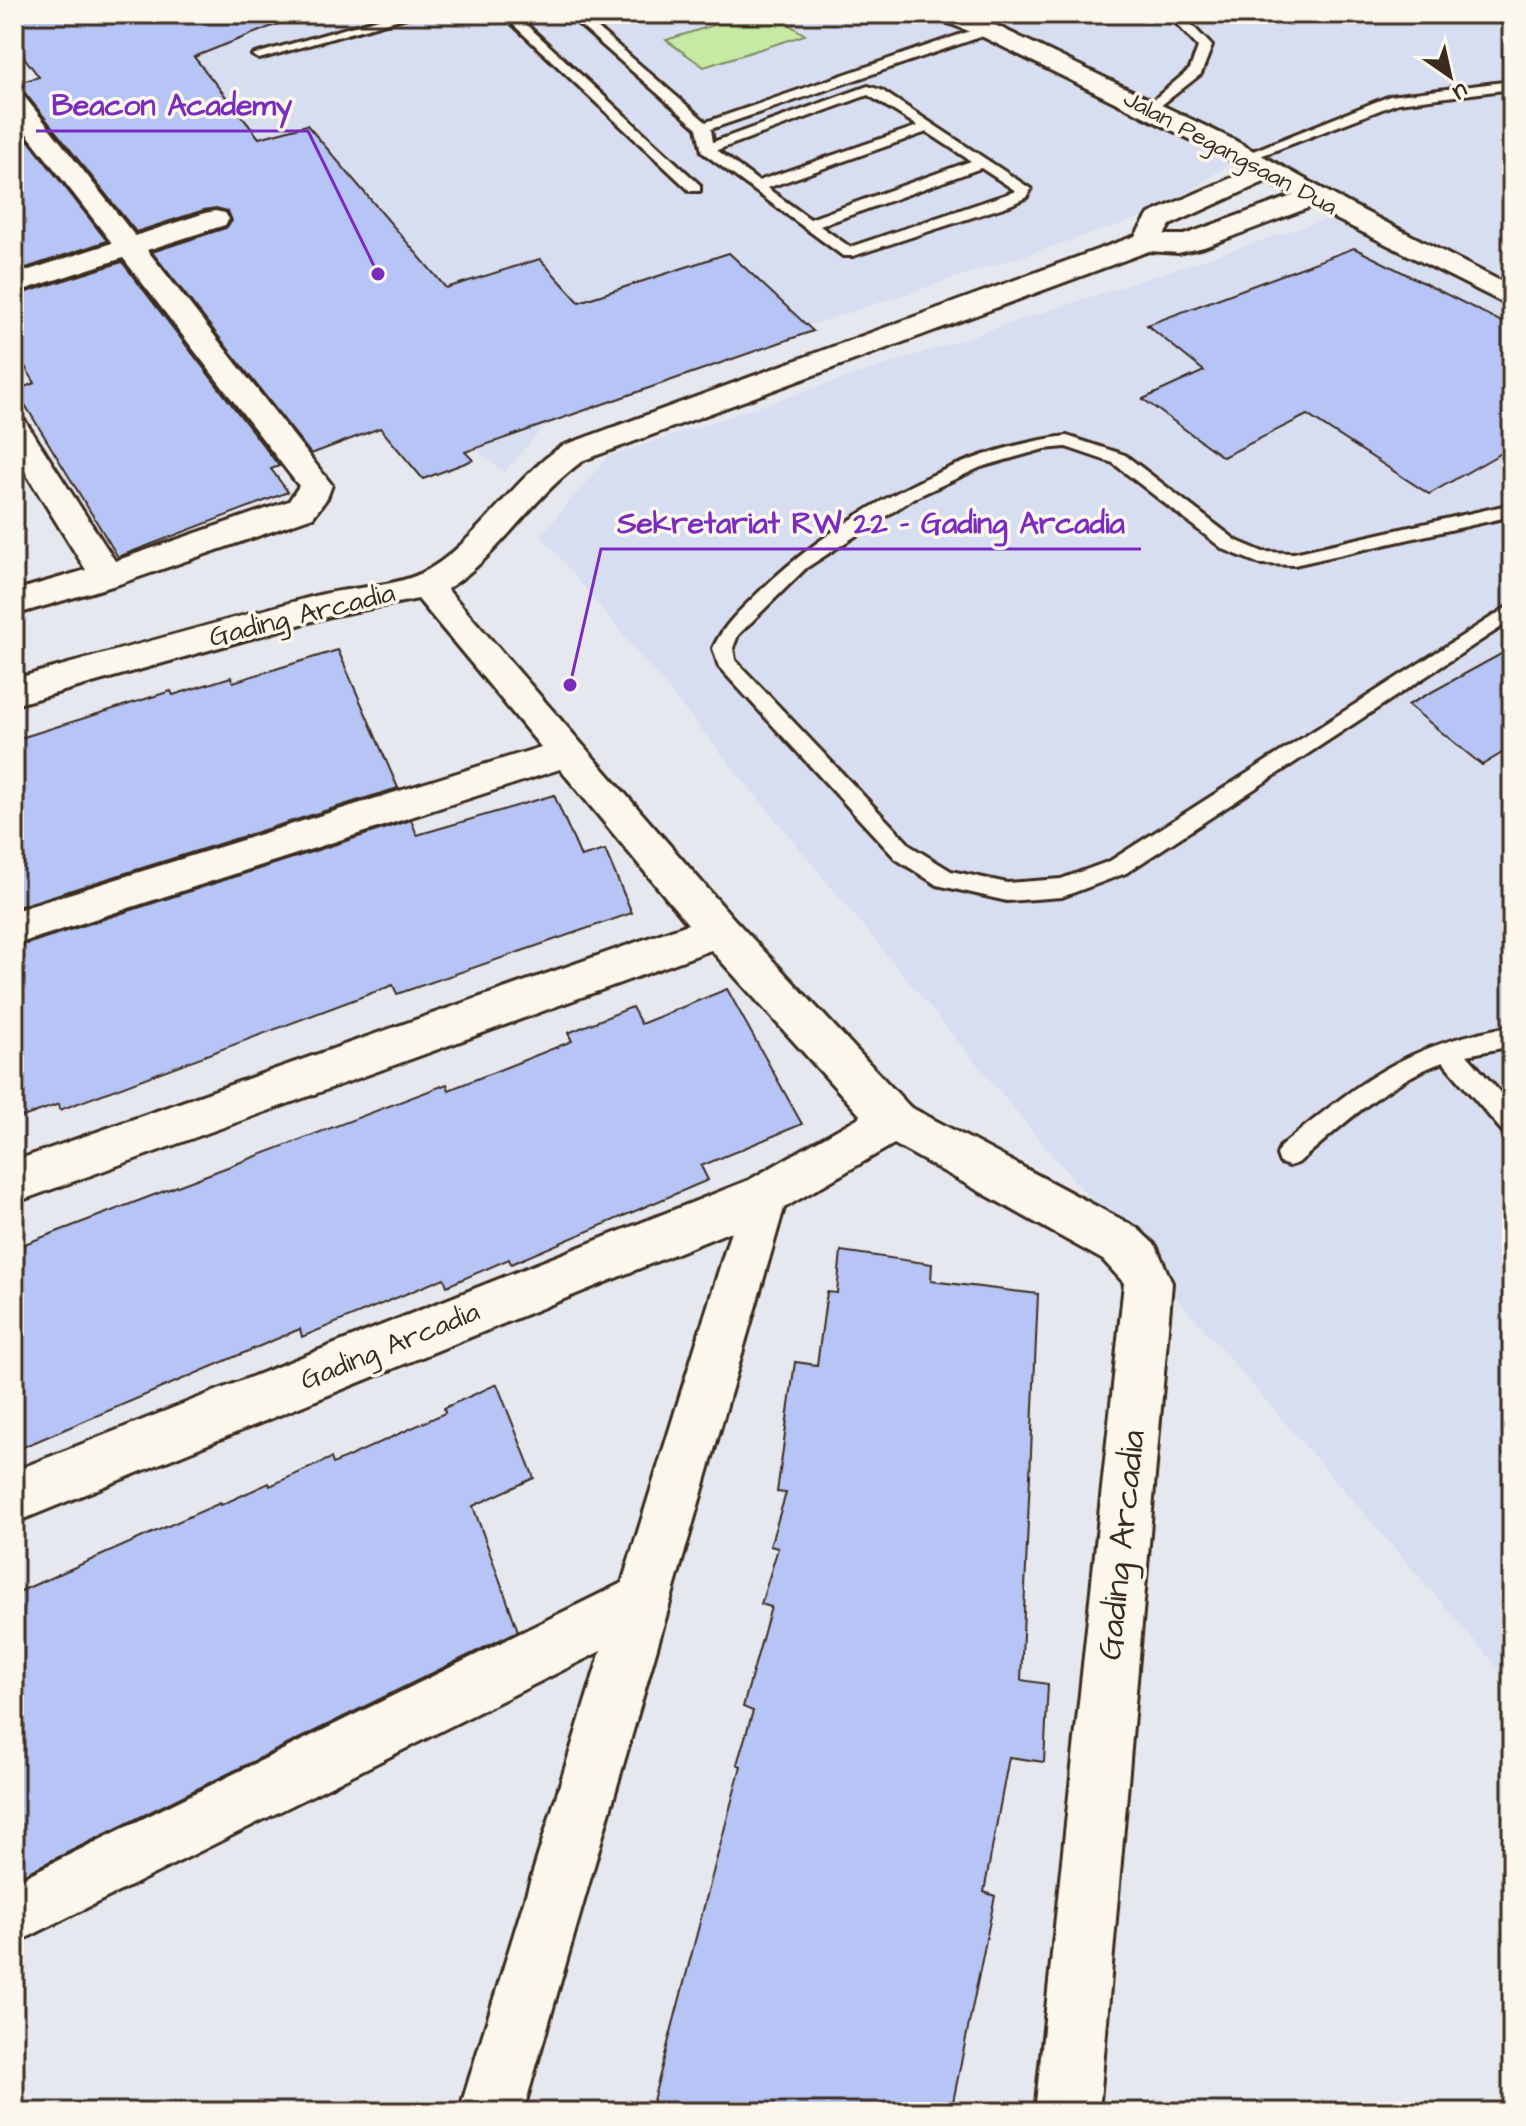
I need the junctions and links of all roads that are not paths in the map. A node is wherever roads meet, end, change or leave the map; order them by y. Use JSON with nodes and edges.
{"nodes":[{"id":1,"x":411,"y":14,"type":"edge"},
{"id":2,"x":508,"y":14,"type":"edge"},
{"id":3,"x":573,"y":14,"type":"edge"},
{"id":4,"x":946,"y":14,"type":"edge"},
{"id":5,"x":1174,"y":14,"type":"edge"},
{"id":6,"x":987,"y":30,"type":"junction"},
{"id":7,"x":259,"y":55,"type":"dead end"},
{"id":8,"x":882,"y":68,"type":"junction"},
{"id":9,"x":1512,"y":85,"type":"edge"},
{"id":10,"x":873,"y":91,"type":"junction"},
{"id":11,"x":14,"y":100,"type":"edge"},
{"id":12,"x":1150,"y":110,"type":"junction"},
{"id":13,"x":704,"y":127,"type":"junction"},
{"id":14,"x":929,"y":127,"type":"junction"},
{"id":15,"x":707,"y":149,"type":"junction"},
{"id":16,"x":983,"y":162,"type":"junction"},
{"id":17,"x":1256,"y":164,"type":"junction"},
{"id":18,"x":756,"y":187,"type":"junction"},
{"id":19,"x":695,"y":188,"type":"dead end"},
{"id":20,"x":1326,"y":203,"type":"junction"},
{"id":21,"x":215,"y":219,"type":"dead end"},
{"id":22,"x":808,"y":225,"type":"junction"},
{"id":23,"x":1146,"y":242,"type":"junction"},
{"id":24,"x":130,"y":247,"type":"junction"},
{"id":25,"x":14,"y":284,"type":"edge"},
{"id":26,"x":1512,"y":298,"type":"edge"},
{"id":27,"x":14,"y":428,"type":"edge"},
{"id":28,"x":1512,"y":510,"type":"edge"},
{"id":29,"x":107,"y":576,"type":"junction"},
{"id":30,"x":425,"y":585,"type":"junction"},
{"id":31,"x":14,"y":603,"type":"edge"},
{"id":32,"x":1512,"y":611,"type":"edge"},
{"id":33,"x":14,"y":692,"type":"edge"},
{"id":34,"x":566,"y":753,"type":"junction"},
{"id":35,"x":14,"y":928,"type":"edge"},
{"id":36,"x":718,"y":930,"type":"junction"},
{"id":37,"x":1512,"y":1036,"type":"edge"},
{"id":38,"x":1448,"y":1050,"type":"junction"},
{"id":39,"x":894,"y":1121,"type":"junction"},
{"id":40,"x":1512,"y":1124,"type":"edge"},
{"id":41,"x":1289,"y":1155,"type":"dead end"},
{"id":42,"x":14,"y":1182,"type":"edge"},
{"id":43,"x":765,"y":1195,"type":"junction"},
{"id":44,"x":14,"y":1497,"type":"edge"},
{"id":45,"x":643,"y":1601,"type":"junction"},
{"id":46,"x":14,"y":1914,"type":"edge"},
{"id":47,"x":491,"y":2112,"type":"edge"},
{"id":48,"x":1067,"y":2112,"type":"edge"}],
"edges":[{"from":1,"to":7,"type":"lane"},
{"from":2,"to":19,"type":"lane"},
{"from":3,"to":13,"type":"lane"},
{"from":4,"to":6,"type":"street","name":"Jalan Pegangsaan Dua"},
{"from":5,"to":12,"type":"lane"},
{"from":6,"to":8,"type":"lane"},
{"from":6,"to":12,"type":"street","name":"Jalan Pegangsaan Dua"},
{"from":8,"to":10,"type":"lane"},
{"from":8,"to":13,"type":"lane"},
{"from":9,"to":17,"type":"lane"},
{"from":10,"to":14,"type":"lane"},
{"from":10,"to":15,"type":"lane"},
{"from":11,"to":24,"type":"street"},
{"from":12,"to":17,"type":"street","name":"Jalan Pegangsaan Dua"},
{"from":13,"to":15,"type":"lane"},
{"from":14,"to":16,"type":"lane"},
{"from":14,"to":18,"type":"lane"},
{"from":15,"to":18,"type":"lane"},
{"from":16,"to":22,"type":"lane"},
{"from":16,"to":22,"type":"lane"},
{"from":17,"to":20,"type":"street","name":"Jalan Pegangsaan Dua"},
{"from":17,"to":23,"type":"street"},
{"from":18,"to":22,"type":"lane"},
{"from":20,"to":23,"type":"street"},
{"from":20,"to":26,"type":"street","name":"Jalan Pegangsaan Dua"},
{"from":21,"to":24,"type":"street"},
{"from":23,"to":30,"type":"street"},
{"from":24,"to":25,"type":"street"},
{"from":24,"to":29,"type":"street"},
{"from":27,"to":29,"type":"street"},
{"from":28,"to":32,"type":"lane"},
{"from":29,"to":31,"type":"street"},
{"from":30,"to":33,"type":"street","name":"Gading Arcadia"},
{"from":30,"to":34,"type":"street","name":"Gading Arcadia"},
{"from":34,"to":35,"type":"street"},
{"from":34,"to":36,"type":"street","name":"Gading Arcadia"},
{"from":36,"to":39,"type":"street","name":"Gading Arcadia"},
{"from":36,"to":42,"type":"street"},
{"from":37,"to":38,"type":"lane"},
{"from":38,"to":40,"type":"lane"},
{"from":38,"to":41,"type":"lane"},
{"from":39,"to":43,"type":"street","name":"Gading Arcadia"},
{"from":39,"to":48,"type":"street","name":"Gading Arcadia"},
{"from":43,"to":44,"type":"street","name":"Gading Arcadia"},
{"from":43,"to":45,"type":"street"},
{"from":45,"to":46,"type":"street"},
{"from":45,"to":47,"type":"street"}]}
